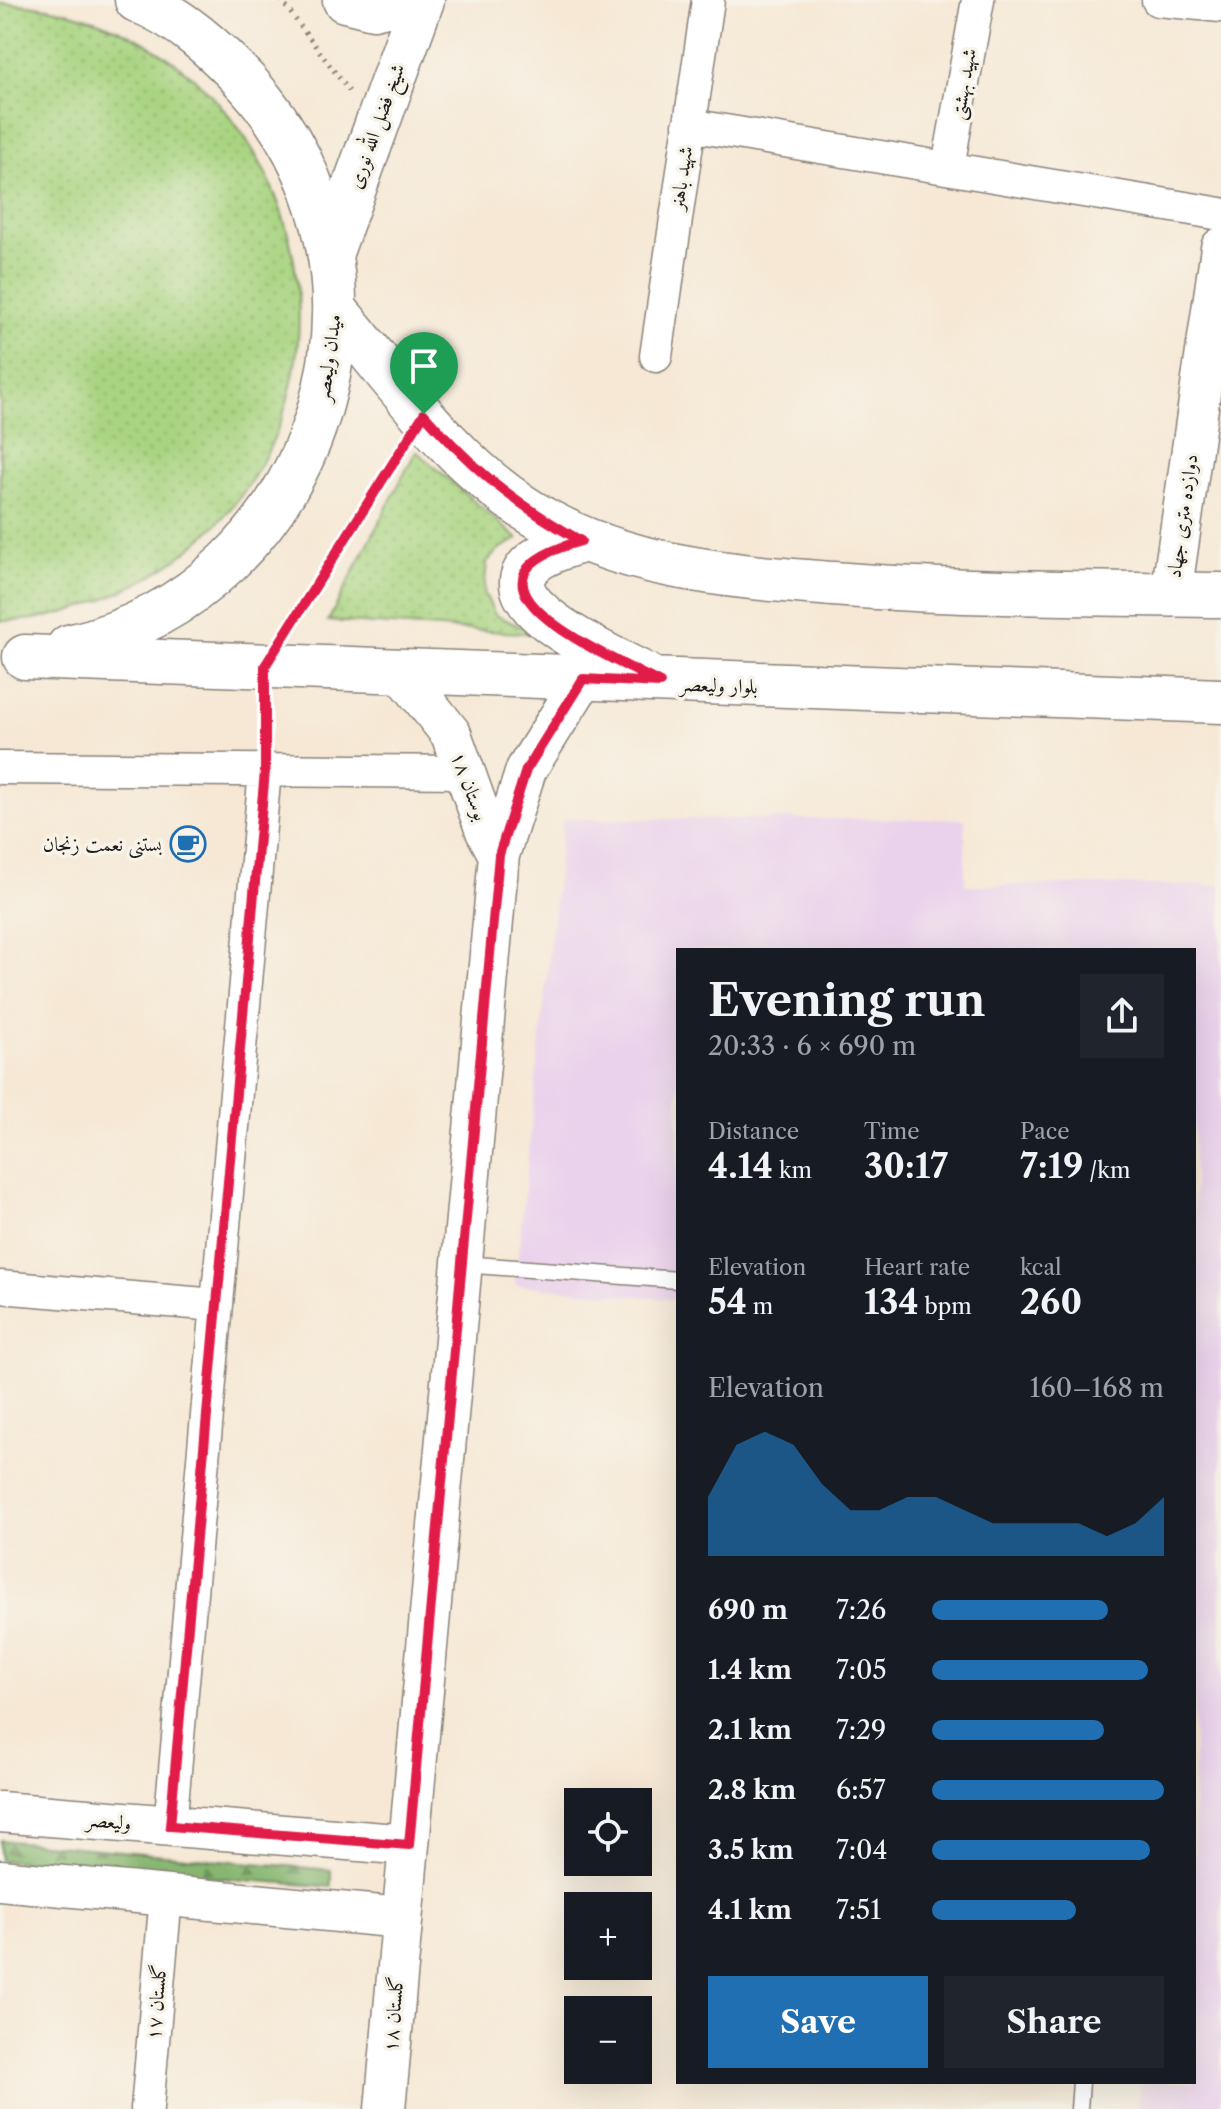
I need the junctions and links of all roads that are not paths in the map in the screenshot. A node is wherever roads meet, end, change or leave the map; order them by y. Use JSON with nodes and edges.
{"nodes":[{"id":1,"x":137,"y":0,"type":"edge"},
{"id":2,"x":345,"y":0,"type":"edge"},
{"id":3,"x":403,"y":0,"type":"edge"},
{"id":4,"x":422,"y":0,"type":"edge"},
{"id":5,"x":708,"y":0,"type":"edge"},
{"id":6,"x":978,"y":0,"type":"edge"},
{"id":7,"x":1158,"y":0,"type":"edge"},
{"id":8,"x":1221,"y":6,"type":"edge"},
{"id":9,"x":689,"y":125,"type":"junction"},
{"id":10,"x":948,"y":167,"type":"junction"},
{"id":11,"x":1221,"y":214,"type":"edge"},
{"id":12,"x":1221,"y":248,"type":"edge"},
{"id":13,"x":331,"y":252,"type":"junction"},
{"id":14,"x":336,"y":311,"type":"junction"},
{"id":15,"x":656,"y":356,"type":"dead end"},
{"id":16,"x":581,"y":541,"type":"junction"},
{"id":17,"x":1171,"y":595,"type":"junction"},
{"id":18,"x":1221,"y":595,"type":"edge"},
{"id":19,"x":12,"y":656,"type":"edge"},
{"id":20,"x":401,"y":671,"type":"junction"},
{"id":21,"x":583,"y":679,"type":"junction"},
{"id":22,"x":660,"y":683,"type":"junction"},
{"id":23,"x":1221,"y":701,"type":"edge"},
{"id":24,"x":0,"y":768,"type":"edge"},
{"id":25,"x":265,"y":771,"type":"junction"},
{"id":26,"x":465,"y":772,"type":"junction"},
{"id":27,"x":499,"y":855,"type":"junction"},
{"id":28,"x":462,"y":1264,"type":"junction"},
{"id":29,"x":676,"y":1280,"type":"edge"},
{"id":30,"x":0,"y":1287,"type":"edge"},
{"id":31,"x":217,"y":1305,"type":"junction"},
{"id":32,"x":0,"y":1812,"type":"edge"},
{"id":33,"x":170,"y":1826,"type":"junction"},
{"id":34,"x":409,"y":1845,"type":"junction"},
{"id":35,"x":0,"y":1880,"type":"edge"},
{"id":36,"x":166,"y":1896,"type":"junction"},
{"id":37,"x":402,"y":1918,"type":"junction"},
{"id":38,"x":1081,"y":2084,"type":"edge"},
{"id":39,"x":147,"y":2109,"type":"edge"},
{"id":40,"x":385,"y":2109,"type":"edge"},
{"id":41,"x":1079,"y":2109,"type":"edge"}],
"edges":[{"from":1,"to":13,"type":"main road","name":"میدان ولیعصر"},
{"from":2,"to":3,"type":"main road"},
{"from":4,"to":13,"type":"main road","name":"شیخ فضل الله نوری"},
{"from":5,"to":9,"type":"street","name":"شهید باهنر"},
{"from":6,"to":10,"type":"street","name":"شهید بهشتی"},
{"from":7,"to":8,"type":"street"},
{"from":9,"to":10,"type":"street"},
{"from":9,"to":15,"type":"street","name":"شهید باهنر"},
{"from":10,"to":11,"type":"street"},
{"from":12,"to":17,"type":"street","name":"دوازده متری جهاد"},
{"from":13,"to":14,"type":"main road","name":"میدان ولیعصر"},
{"from":14,"to":16,"type":"main road"},
{"from":14,"to":19,"type":"main road","name":"میدان ولیعصر"},
{"from":16,"to":17,"type":"main road"},
{"from":16,"to":22,"type":"main road"},
{"from":17,"to":18,"type":"main road"},
{"from":19,"to":20,"type":"main road","name":"بلوار ولیعصر"},
{"from":20,"to":21,"type":"main road","name":"بلوار ولیعصر"},
{"from":20,"to":26,"type":"street","name":"بوستان ۱۸"},
{"from":21,"to":22,"type":"main road","name":"بلوار ولیعصر"},
{"from":21,"to":27,"type":"street"},
{"from":22,"to":23,"type":"main road","name":"بلوار ولیعصر"},
{"from":24,"to":25,"type":"street"},
{"from":25,"to":26,"type":"street"},
{"from":25,"to":31,"type":"street"},
{"from":26,"to":27,"type":"street","name":"بوستان ۱۸"},
{"from":27,"to":28,"type":"street"},
{"from":28,"to":29,"type":"lane"},
{"from":28,"to":34,"type":"street"},
{"from":30,"to":31,"type":"street"},
{"from":31,"to":33,"type":"street"},
{"from":32,"to":33,"type":"street","name":"ولیعصر"},
{"from":33,"to":34,"type":"street","name":"ولیعصر"},
{"from":34,"to":37,"type":"street"},
{"from":35,"to":36,"type":"street"},
{"from":36,"to":37,"type":"street"},
{"from":36,"to":39,"type":"street","name":"گلستان ۱۷"},
{"from":37,"to":40,"type":"street","name":"گلستان ۱۸"},
{"from":38,"to":41,"type":"lane"}]}
